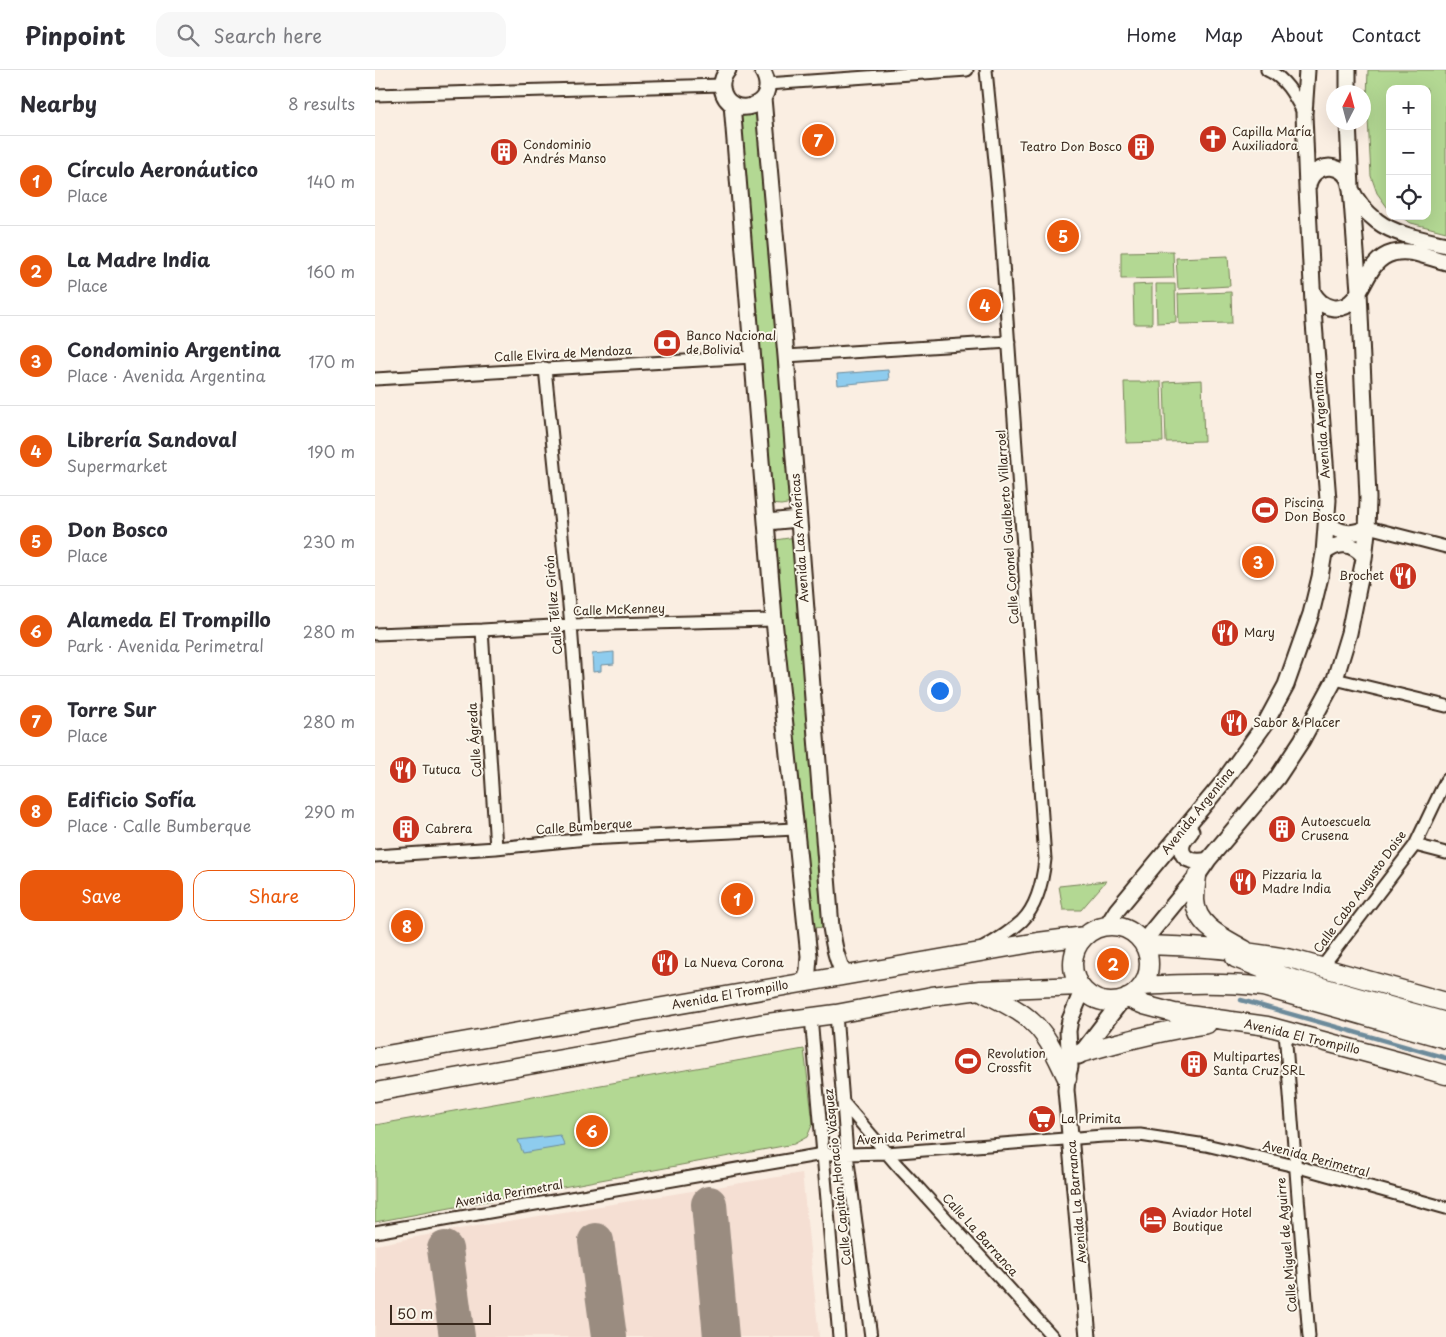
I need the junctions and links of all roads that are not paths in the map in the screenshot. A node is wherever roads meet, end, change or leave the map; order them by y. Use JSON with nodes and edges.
{"nodes":[{"id":1,"x":728,"y":70,"type":"edge"},
{"id":2,"x":967,"y":70,"type":"edge"},
{"id":3,"x":986,"y":70,"type":"edge"},
{"id":4,"x":1307,"y":70,"type":"edge"},
{"id":5,"x":1348,"y":70,"type":"edge"},
{"id":6,"x":1272,"y":71,"type":"edge"},
{"id":7,"x":763,"y":78,"type":"edge"},
{"id":8,"x":722,"y":85,"type":"junction"},
{"id":9,"x":1347,"y":85,"type":"edge"},
{"id":10,"x":375,"y":95,"type":"edge"},
{"id":11,"x":732,"y":104,"type":"junction"},
{"id":12,"x":1304,"y":114,"type":"junction"},
{"id":13,"x":1348,"y":130,"type":"edge"},
{"id":14,"x":1307,"y":188,"type":"junction"},
{"id":15,"x":1351,"y":188,"type":"junction"},
{"id":16,"x":1446,"y":246,"type":"edge"},
{"id":17,"x":1446,"y":262,"type":"edge"},
{"id":18,"x":1359,"y":291,"type":"junction"},
{"id":19,"x":1313,"y":293,"type":"junction"},
{"id":20,"x":1009,"y":342,"type":"junction"},
{"id":21,"x":786,"y":356,"type":"junction"},
{"id":22,"x":753,"y":357,"type":"junction"},
{"id":23,"x":545,"y":368,"type":"junction"},
{"id":24,"x":375,"y":378,"type":"edge"},
{"id":25,"x":798,"y":519,"type":"junction"},
{"id":26,"x":767,"y":522,"type":"junction"},
{"id":27,"x":1327,"y":523,"type":"junction"},
{"id":28,"x":1368,"y":527,"type":"junction"},
{"id":29,"x":1446,"y":547,"type":"edge"},
{"id":30,"x":1324,"y":552,"type":"junction"},
{"id":31,"x":1364,"y":556,"type":"junction"},
{"id":32,"x":774,"y":620,"type":"junction"},
{"id":33,"x":571,"y":625,"type":"junction"},
{"id":34,"x":482,"y":630,"type":"junction"},
{"id":35,"x":375,"y":634,"type":"edge"},
{"id":36,"x":1335,"y":679,"type":"junction"},
{"id":37,"x":1446,"y":706,"type":"edge"},
{"id":38,"x":1446,"y":780,"type":"edge"},
{"id":39,"x":1220,"y":786,"type":"junction"},
{"id":40,"x":795,"y":829,"type":"junction"},
{"id":41,"x":587,"y":839,"type":"junction"},
{"id":42,"x":1415,"y":845,"type":"junction"},
{"id":43,"x":496,"y":848,"type":"junction"},
{"id":44,"x":1446,"y":853,"type":"edge"},
{"id":45,"x":375,"y":856,"type":"edge"},
{"id":46,"x":1208,"y":860,"type":"junction"},
{"id":47,"x":1197,"y":876,"type":"junction"},
{"id":48,"x":1107,"y":926,"type":"junction"},
{"id":49,"x":831,"y":927,"type":"junction"},
{"id":50,"x":806,"y":928,"type":"junction"},
{"id":51,"x":1085,"y":936,"type":"junction"},
{"id":52,"x":1144,"y":944,"type":"junction"},
{"id":53,"x":1209,"y":948,"type":"junction"},
{"id":54,"x":976,"y":953,"type":"junction"},
{"id":55,"x":1252,"y":954,"type":"junction"},
{"id":56,"x":1323,"y":967,"type":"junction"},
{"id":57,"x":845,"y":975,"type":"junction"},
{"id":58,"x":805,"y":982,"type":"junction"},
{"id":59,"x":1142,"y":986,"type":"junction"},
{"id":60,"x":1082,"y":987,"type":"junction"},
{"id":61,"x":980,"y":990,"type":"junction"},
{"id":62,"x":1124,"y":999,"type":"junction"},
{"id":63,"x":1446,"y":1002,"type":"edge"},
{"id":64,"x":836,"y":1014,"type":"junction"},
{"id":65,"x":811,"y":1017,"type":"junction"},
{"id":66,"x":1228,"y":1021,"type":"junction"},
{"id":67,"x":1446,"y":1022,"type":"edge"},
{"id":68,"x":1285,"y":1031,"type":"junction"},
{"id":69,"x":1446,"y":1039,"type":"edge"},
{"id":70,"x":375,"y":1056,"type":"edge"},
{"id":71,"x":1072,"y":1066,"type":"junction"},
{"id":72,"x":1446,"y":1075,"type":"edge"},
{"id":73,"x":375,"y":1092,"type":"edge"},
{"id":74,"x":843,"y":1102,"type":"junction"},
{"id":75,"x":1071,"y":1139,"type":"junction"},
{"id":76,"x":886,"y":1153,"type":"junction"},
{"id":77,"x":823,"y":1154,"type":"junction"},
{"id":78,"x":847,"y":1154,"type":"junction"},
{"id":79,"x":1295,"y":1166,"type":"junction"},
{"id":80,"x":1446,"y":1208,"type":"edge"},
{"id":81,"x":375,"y":1232,"type":"edge"},
{"id":82,"x":839,"y":1337,"type":"edge"},
{"id":83,"x":871,"y":1337,"type":"edge"},
{"id":84,"x":1053,"y":1337,"type":"edge"},
{"id":85,"x":1088,"y":1337,"type":"edge"},
{"id":86,"x":1309,"y":1337,"type":"edge"}],
"edges":[{"from":1,"to":8,"type":"street"},
{"from":2,"to":7,"type":"street"},
{"from":3,"to":20,"type":"street","name":"Calle Coronel Gualberto Villarroel"},
{"from":4,"to":12,"type":"street","name":"Avenida Argentina"},
{"from":5,"to":9,"type":"street"},
{"from":6,"to":12,"type":"street"},
{"from":7,"to":11,"type":"street"},
{"from":7,"to":21,"type":"street","name":"Avenida Las Américas"},
{"from":8,"to":10,"type":"street"},
{"from":8,"to":11,"type":"street"},
{"from":11,"to":22,"type":"street"},
{"from":12,"to":14,"type":"street","name":"Avenida Argentina"},
{"from":13,"to":15,"type":"street"},
{"from":14,"to":15,"type":"street"},
{"from":14,"to":19,"type":"street","name":"Avenida Argentina"},
{"from":15,"to":16,"type":"street"},
{"from":15,"to":18,"type":"street"},
{"from":17,"to":18,"type":"street"},
{"from":18,"to":19,"type":"street"},
{"from":18,"to":28,"type":"street"},
{"from":19,"to":27,"type":"street","name":"Avenida Argentina"},
{"from":20,"to":21,"type":"street"},
{"from":20,"to":54,"type":"street","name":"Calle Coronel Gualberto Villarroel"},
{"from":21,"to":25,"type":"street","name":"Avenida Las Américas"},
{"from":22,"to":23,"type":"street","name":"Calle Elvira de Mendoza"},
{"from":22,"to":26,"type":"street"},
{"from":23,"to":24,"type":"street","name":"Calle Elvira de Mendoza"},
{"from":23,"to":33,"type":"street","name":"Calle Téllez Girón"},
{"from":25,"to":26,"type":"street"},
{"from":25,"to":49,"type":"street","name":"Avenida Las Américas"},
{"from":26,"to":32,"type":"street"},
{"from":27,"to":28,"type":"street"},
{"from":27,"to":30,"type":"street","name":"Avenida Argentina"},
{"from":28,"to":29,"type":"street"},
{"from":28,"to":31,"type":"street"},
{"from":30,"to":31,"type":"street"},
{"from":30,"to":39,"type":"street","name":"Avenida Argentina"},
{"from":31,"to":36,"type":"street"},
{"from":32,"to":33,"type":"street","name":"Calle McKenney"},
{"from":32,"to":40,"type":"street"},
{"from":33,"to":34,"type":"street","name":"Calle McKenney"},
{"from":33,"to":41,"type":"street","name":"Calle Téllez Girón"},
{"from":34,"to":35,"type":"street","name":"Calle McKenney"},
{"from":34,"to":43,"type":"street","name":"Calle Ágreda"},
{"from":36,"to":37,"type":"street"},
{"from":36,"to":46,"type":"street"},
{"from":38,"to":42,"type":"street","name":"Calle Cabo Augusto Doise"},
{"from":39,"to":46,"type":"street"},
{"from":39,"to":48,"type":"street","name":"Avenida Argentina"},
{"from":40,"to":41,"type":"street","name":"Calle Bumberque"},
{"from":40,"to":50,"type":"street"},
{"from":41,"to":43,"type":"street","name":"Calle Bumberque"},
{"from":42,"to":44,"type":"street"},
{"from":42,"to":56,"type":"street","name":"Calle Cabo Augusto Doise"},
{"from":43,"to":45,"type":"street","name":"Calle Bumberque"},
{"from":46,"to":47,"type":"street"},
{"from":47,"to":52,"type":"street"},
{"from":47,"to":55,"type":"main road"},
{"from":48,"to":51,"type":"main road"},
{"from":48,"to":52,"type":"main road"},
{"from":49,"to":50,"type":"street"},
{"from":49,"to":57,"type":"street","name":"Avenida Las Américas"},
{"from":50,"to":58,"type":"street"},
{"from":51,"to":54,"type":"main road","name":"Avenida El Trompillo"},
{"from":51,"to":60,"type":"main road"},
{"from":52,"to":53,"type":"main road"},
{"from":52,"to":59,"type":"main road"},
{"from":53,"to":55,"type":"main road"},
{"from":53,"to":67,"type":"main road"},
{"from":54,"to":57,"type":"main road","name":"Avenida El Trompillo"},
{"from":55,"to":56,"type":"main road"},
{"from":56,"to":63,"type":"main road"},
{"from":57,"to":58,"type":"main road","name":"Avenida El Trompillo"},
{"from":58,"to":70,"type":"main road","name":"Avenida El Trompillo"},
{"from":59,"to":62,"type":"main road"},
{"from":59,"to":69,"type":"main road"},
{"from":60,"to":61,"type":"main road"},
{"from":60,"to":62,"type":"main road"},
{"from":60,"to":71,"type":"street","name":"Avenida La Barranca"},
{"from":61,"to":64,"type":"main road"},
{"from":61,"to":71,"type":"main road"},
{"from":62,"to":66,"type":"main road","name":"Avenida El Trompillo"},
{"from":62,"to":71,"type":"street"},
{"from":64,"to":65,"type":"main road"},
{"from":64,"to":74,"type":"street","name":"Calle Capitán Horacio Vásquez"},
{"from":65,"to":73,"type":"main road"},
{"from":65,"to":77,"type":"street","name":"Calle Capitán Horacio Vásquez"},
{"from":66,"to":68,"type":"main road","name":"Avenida El Trompillo"},
{"from":66,"to":71,"type":"main road"},
{"from":68,"to":72,"type":"main road","name":"Avenida El Trompillo"},
{"from":68,"to":79,"type":"street","name":"Calle Miguel de Aguirre"},
{"from":71,"to":75,"type":"street","name":"Avenida La Barranca"},
{"from":74,"to":76,"type":"street","name":"Calle La Barranca"},
{"from":74,"to":78,"type":"street","name":"Calle Capitán Horacio Vásquez"},
{"from":75,"to":76,"type":"street","name":"Avenida Perimetral"},
{"from":75,"to":79,"type":"street","name":"Avenida Perimetral"},
{"from":75,"to":85,"type":"street","name":"Avenida La Barranca"},
{"from":76,"to":78,"type":"street","name":"Avenida Perimetral"},
{"from":76,"to":84,"type":"street","name":"Calle La Barranca"},
{"from":77,"to":78,"type":"street","name":"Avenida Perimetral"},
{"from":77,"to":81,"type":"street","name":"Avenida Perimetral"},
{"from":77,"to":82,"type":"street","name":"Calle Capitán Horacio Vásquez"},
{"from":78,"to":83,"type":"street","name":"Calle Capitán Horacio Vásquez"},
{"from":79,"to":80,"type":"street","name":"Avenida Perimetral"},
{"from":79,"to":86,"type":"street","name":"Calle Miguel de Aguirre"}]}
